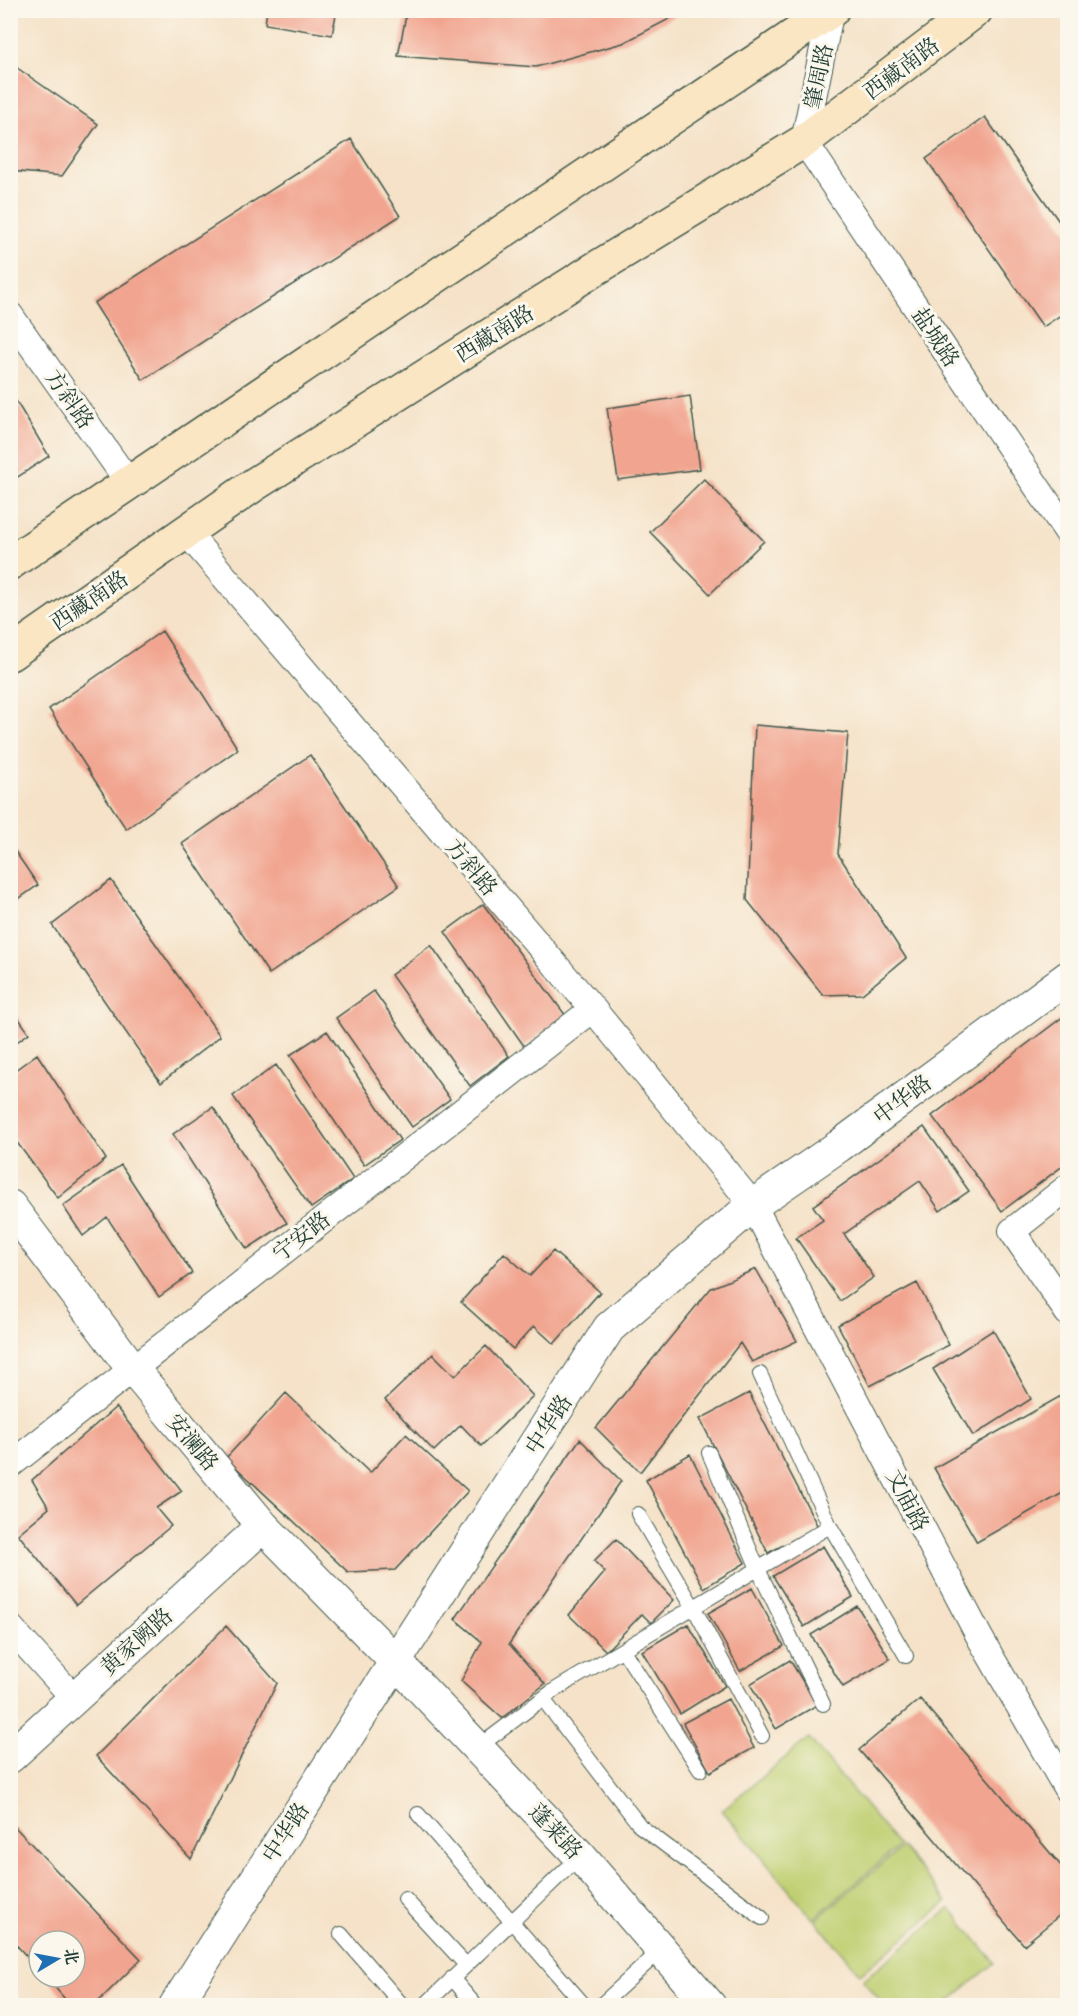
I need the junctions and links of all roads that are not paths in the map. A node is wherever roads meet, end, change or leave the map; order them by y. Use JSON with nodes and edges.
{"nodes":[{"id":1,"x":976,"y":10,"type":"edge"},
{"id":2,"x":831,"y":11,"type":"edge"},
{"id":3,"x":804,"y":141,"type":"junction"},
{"id":4,"x":10,"y":315,"type":"edge"},
{"id":5,"x":129,"y":483,"type":"junction"},
{"id":6,"x":187,"y":533,"type":"junction"},
{"id":7,"x":1068,"y":533,"type":"edge"},
{"id":8,"x":10,"y":563,"type":"edge"},
{"id":9,"x":10,"y":654,"type":"edge"},
{"id":10,"x":1068,"y":977,"type":"edge"},
{"id":11,"x":593,"y":1009,"type":"junction"},
{"id":12,"x":1068,"y":1187,"type":"edge"},
{"id":13,"x":753,"y":1205,"type":"junction"},
{"id":14,"x":10,"y":1206,"type":"edge"},
{"id":15,"x":1068,"y":1313,"type":"edge"},
{"id":16,"x":132,"y":1368,"type":"junction"},
{"id":17,"x":760,"y":1374,"type":"dead end"},
{"id":18,"x":709,"y":1453,"type":"dead end"},
{"id":19,"x":10,"y":1465,"type":"edge"},
{"id":20,"x":638,"y":1514,"type":"dead end"},
{"id":21,"x":262,"y":1526,"type":"junction"},
{"id":22,"x":830,"y":1526,"type":"junction"},
{"id":23,"x":758,"y":1569,"type":"junction"},
{"id":24,"x":694,"y":1608,"type":"junction"},
{"id":25,"x":10,"y":1627,"type":"edge"},
{"id":26,"x":623,"y":1650,"type":"junction"},
{"id":27,"x":906,"y":1656,"type":"dead end"},
{"id":28,"x":396,"y":1662,"type":"junction"},
{"id":29,"x":74,"y":1698,"type":"junction"},
{"id":30,"x":543,"y":1699,"type":"junction"},
{"id":31,"x":824,"y":1704,"type":"dead end"},
{"id":32,"x":762,"y":1736,"type":"dead end"},
{"id":33,"x":477,"y":1748,"type":"junction"},
{"id":34,"x":10,"y":1757,"type":"edge"},
{"id":35,"x":700,"y":1770,"type":"dead end"},
{"id":36,"x":1066,"y":1786,"type":"edge"},
{"id":37,"x":418,"y":1814,"type":"dead end"},
{"id":38,"x":580,"y":1856,"type":"junction"},
{"id":39,"x":405,"y":1899,"type":"dead end"},
{"id":40,"x":762,"y":1918,"type":"dead end"},
{"id":41,"x":512,"y":1922,"type":"junction"},
{"id":42,"x":341,"y":1934,"type":"dead end"},
{"id":43,"x":662,"y":1950,"type":"junction"},
{"id":44,"x":466,"y":1965,"type":"junction"},
{"id":45,"x":452,"y":1978,"type":"junction"},
{"id":46,"x":175,"y":2006,"type":"edge"},
{"id":47,"x":403,"y":2006,"type":"edge"},
{"id":48,"x":424,"y":2006,"type":"edge"},
{"id":49,"x":476,"y":2006,"type":"edge"},
{"id":50,"x":585,"y":2006,"type":"edge"},
{"id":51,"x":600,"y":2006,"type":"edge"},
{"id":52,"x":710,"y":2006,"type":"edge"}],
"edges":[{"from":1,"to":3,"type":"main road","name":"西藏南路"},
{"from":2,"to":3,"type":"street","name":"肇周路"},
{"from":2,"to":5,"type":"main road"},
{"from":3,"to":6,"type":"main road","name":"西藏南路"},
{"from":3,"to":7,"type":"street","name":"盐城路"},
{"from":4,"to":5,"type":"street","name":"方斜路"},
{"from":5,"to":8,"type":"main road"},
{"from":6,"to":9,"type":"main road","name":"西藏南路"},
{"from":6,"to":11,"type":"street","name":"方斜路"},
{"from":10,"to":13,"type":"street","name":"中华路"},
{"from":11,"to":13,"type":"street","name":"方斜路"},
{"from":11,"to":16,"type":"street","name":"宁安路"},
{"from":12,"to":15,"type":"street"},
{"from":13,"to":28,"type":"street","name":"中华路"},
{"from":13,"to":36,"type":"street","name":"文庙路"},
{"from":14,"to":16,"type":"street","name":"安澜路"},
{"from":16,"to":19,"type":"street","name":"宁安路"},
{"from":16,"to":21,"type":"street","name":"安澜路"},
{"from":17,"to":22,"type":"lane"},
{"from":18,"to":23,"type":"lane"},
{"from":20,"to":24,"type":"lane"},
{"from":21,"to":28,"type":"street","name":"安澜路"},
{"from":21,"to":29,"type":"street","name":"黄家阙路"},
{"from":22,"to":23,"type":"lane"},
{"from":22,"to":27,"type":"lane"},
{"from":23,"to":24,"type":"lane"},
{"from":23,"to":31,"type":"lane"},
{"from":24,"to":26,"type":"lane"},
{"from":24,"to":32,"type":"lane"},
{"from":25,"to":29,"type":"street"},
{"from":26,"to":30,"type":"lane"},
{"from":26,"to":35,"type":"lane"},
{"from":28,"to":33,"type":"street","name":"蓬莱路"},
{"from":28,"to":46,"type":"street","name":"中华路"},
{"from":29,"to":34,"type":"street","name":"黄家阙路"},
{"from":30,"to":33,"type":"lane"},
{"from":30,"to":40,"type":"lane"},
{"from":33,"to":38,"type":"street","name":"蓬莱路"},
{"from":37,"to":41,"type":"lane"},
{"from":38,"to":41,"type":"lane"},
{"from":38,"to":43,"type":"street","name":"蓬莱路"},
{"from":39,"to":44,"type":"lane"},
{"from":41,"to":44,"type":"lane"},
{"from":41,"to":50,"type":"lane"},
{"from":42,"to":47,"type":"lane"},
{"from":43,"to":51,"type":"lane"},
{"from":43,"to":52,"type":"street","name":"蓬莱路"},
{"from":44,"to":45,"type":"lane"},
{"from":45,"to":48,"type":"lane"},
{"from":45,"to":49,"type":"lane"}]}
